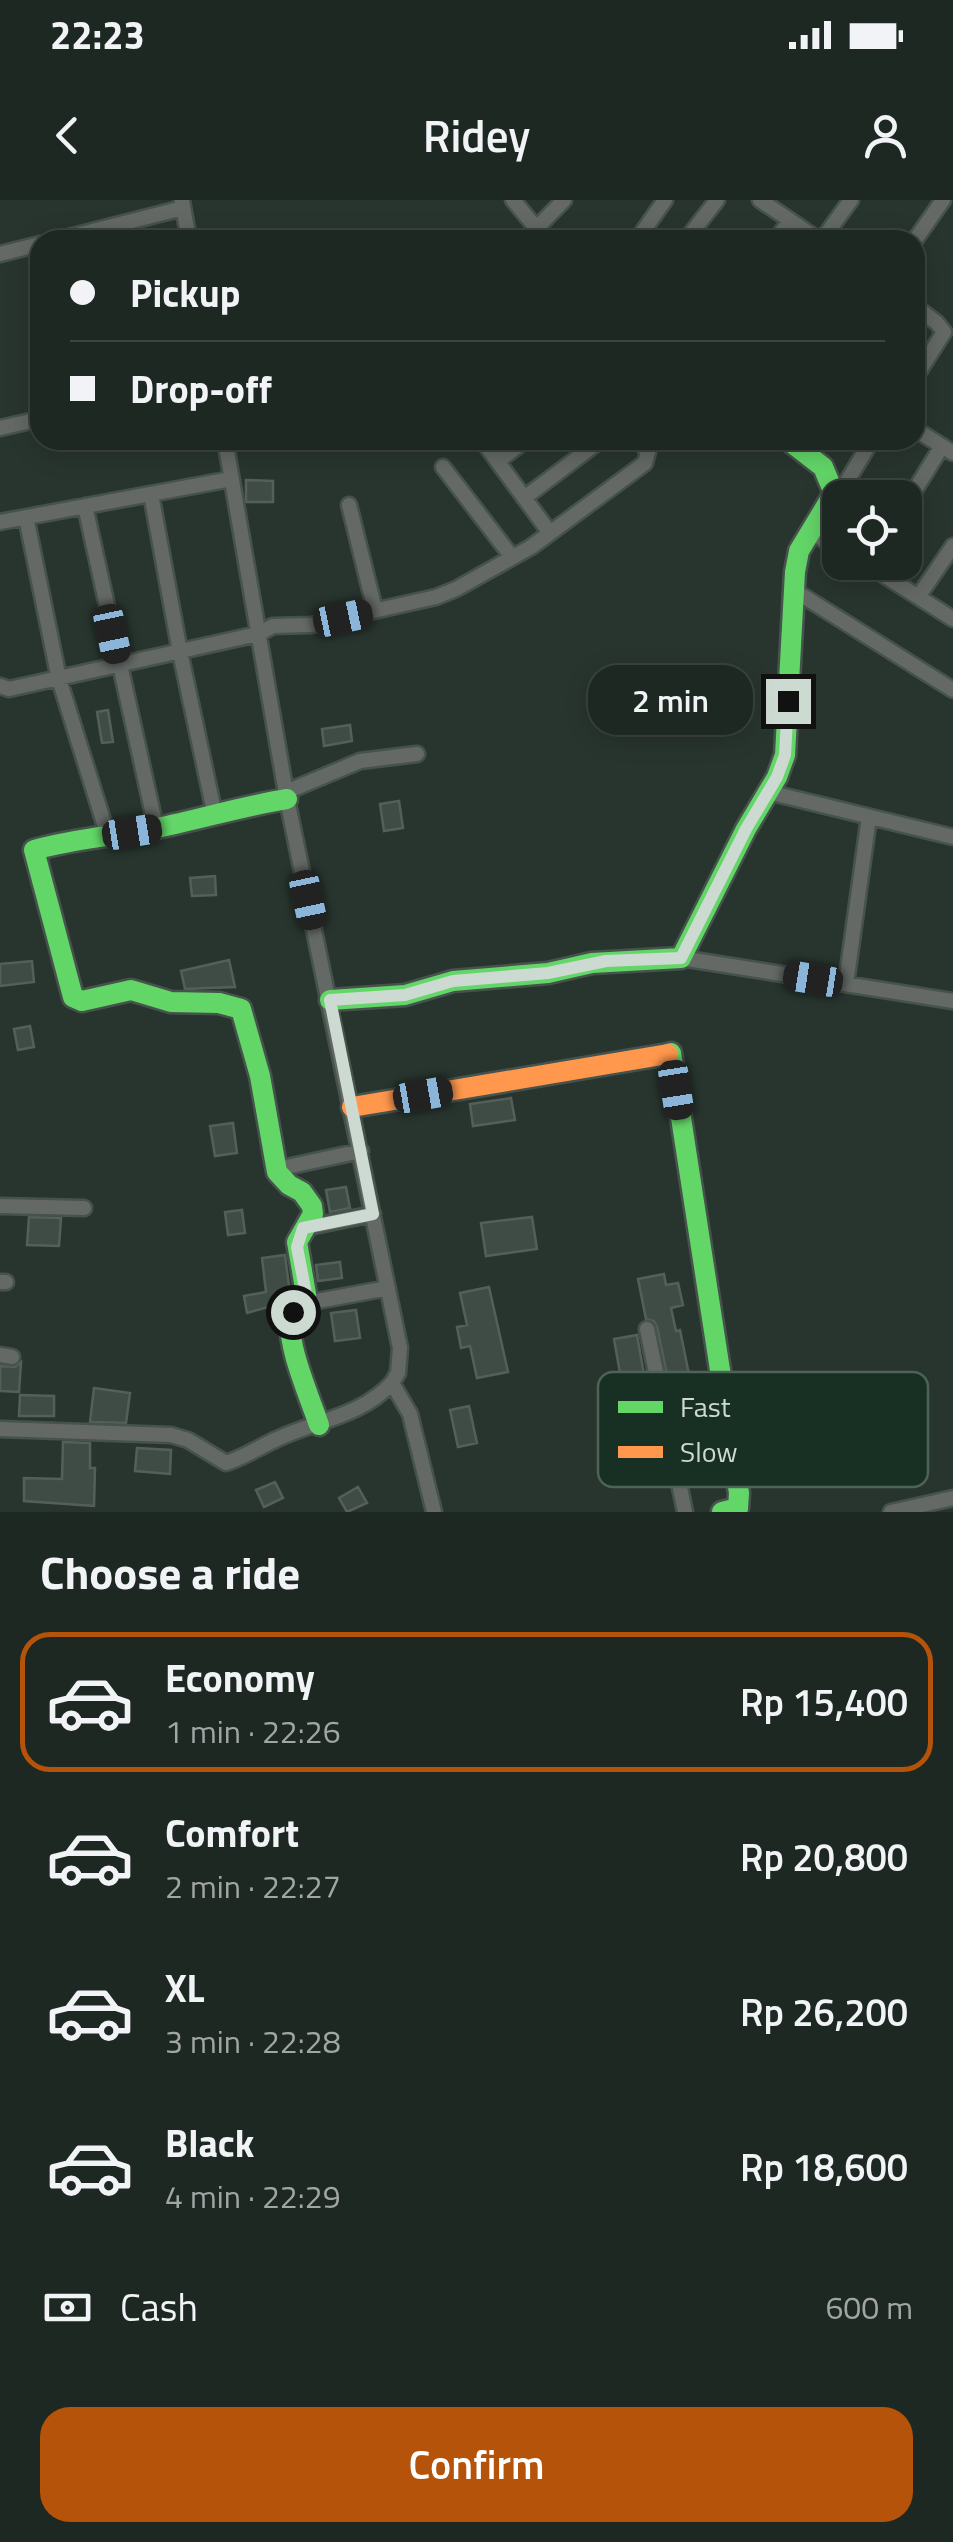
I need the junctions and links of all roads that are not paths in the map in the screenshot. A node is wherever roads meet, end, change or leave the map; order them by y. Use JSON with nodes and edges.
{"nodes":[{"id":1,"x":513,"y":200,"type":"edge"},
{"id":2,"x":564,"y":200,"type":"edge"},
{"id":3,"x":665,"y":200,"type":"edge"},
{"id":4,"x":717,"y":200,"type":"edge"},
{"id":5,"x":760,"y":200,"type":"edge"},
{"id":6,"x":851,"y":200,"type":"edge"},
{"id":7,"x":943,"y":200,"type":"edge"},
{"id":8,"x":183,"y":204,"type":"edge"},
{"id":9,"x":790,"y":220,"type":"junction"},
{"id":10,"x":92,"y":230,"type":"edge"},
{"id":11,"x":187,"y":230,"type":"edge"},
{"id":12,"x":531,"y":230,"type":"edge"},
{"id":13,"x":538,"y":230,"type":"edge"},
{"id":14,"x":644,"y":230,"type":"edge"},
{"id":15,"x":694,"y":230,"type":"edge"},
{"id":16,"x":783,"y":230,"type":"edge"},
{"id":17,"x":805,"y":230,"type":"edge"},
{"id":18,"x":828,"y":230,"type":"edge"},
{"id":19,"x":921,"y":230,"type":"edge"},
{"id":20,"x":30,"y":246,"type":"edge"},
{"id":21,"x":0,"y":254,"type":"edge"},
{"id":22,"x":925,"y":314,"type":"edge"},
{"id":23,"x":953,"y":315,"type":"edge"},
{"id":24,"x":944,"y":332,"type":"junction"},
{"id":25,"x":925,"y":362,"type":"edge"},
{"id":26,"x":30,"y":421,"type":"edge"},
{"id":27,"x":0,"y":428,"type":"edge"},
{"id":28,"x":925,"y":436,"type":"edge"},
{"id":29,"x":226,"y":450,"type":"edge"},
{"id":30,"x":489,"y":450,"type":"edge"},
{"id":31,"x":513,"y":450,"type":"edge"},
{"id":32,"x":588,"y":450,"type":"edge"},
{"id":33,"x":646,"y":450,"type":"edge"},
{"id":34,"x":801,"y":450,"type":"edge"},
{"id":35,"x":866,"y":450,"type":"edge"},
{"id":36,"x":947,"y":450,"type":"edge"},
{"id":37,"x":498,"y":462,"type":"junction"},
{"id":38,"x":443,"y":467,"type":"dead end"},
{"id":39,"x":231,"y":479,"type":"junction"},
{"id":40,"x":828,"y":480,"type":"edge"},
{"id":41,"x":848,"y":480,"type":"edge"},
{"id":42,"x":922,"y":483,"type":"edge"},
{"id":43,"x":150,"y":494,"type":"junction"},
{"id":44,"x":524,"y":498,"type":"junction"},
{"id":45,"x":350,"y":505,"type":"dead end"},
{"id":46,"x":85,"y":506,"type":"junction"},
{"id":47,"x":822,"y":512,"type":"edge"},
{"id":48,"x":26,"y":517,"type":"junction"},
{"id":49,"x":0,"y":522,"type":"edge"},
{"id":50,"x":810,"y":532,"type":"junction"},
{"id":51,"x":550,"y":533,"type":"junction"},
{"id":52,"x":822,"y":539,"type":"edge"},
{"id":53,"x":953,"y":546,"type":"edge"},
{"id":54,"x":512,"y":557,"type":"junction"},
{"id":55,"x":892,"y":580,"type":"edge"},
{"id":56,"x":796,"y":591,"type":"junction"},
{"id":57,"x":918,"y":597,"type":"junction"},
{"id":58,"x":375,"y":610,"type":"junction"},
{"id":59,"x":953,"y":619,"type":"edge"},
{"id":60,"x":258,"y":634,"type":"junction"},
{"id":61,"x":180,"y":652,"type":"junction"},
{"id":62,"x":119,"y":666,"type":"junction"},
{"id":63,"x":59,"y":679,"type":"junction"},
{"id":64,"x":0,"y":686,"type":"edge"},
{"id":65,"x":953,"y":690,"type":"edge"},
{"id":66,"x":417,"y":754,"type":"dead end"},
{"id":67,"x":768,"y":792,"type":"junction"},
{"id":68,"x":287,"y":795,"type":"junction"},
{"id":69,"x":214,"y":811,"type":"junction"},
{"id":70,"x":869,"y":816,"type":"junction"},
{"id":71,"x":156,"y":828,"type":"junction"},
{"id":72,"x":108,"y":836,"type":"junction"},
{"id":73,"x":953,"y":837,"type":"edge"},
{"id":74,"x":681,"y":958,"type":"junction"},
{"id":75,"x":846,"y":984,"type":"junction"},
{"id":76,"x":330,"y":1000,"type":"junction"},
{"id":77,"x":953,"y":1001,"type":"edge"},
{"id":78,"x":352,"y":1107,"type":"junction"},
{"id":79,"x":361,"y":1151,"type":"junction"},
{"id":80,"x":277,"y":1169,"type":"junction"},
{"id":81,"x":0,"y":1206,"type":"edge"},
{"id":82,"x":84,"y":1208,"type":"dead end"},
{"id":83,"x":373,"y":1214,"type":"junction"},
{"id":84,"x":303,"y":1228,"type":"junction"},
{"id":85,"x":388,"y":1288,"type":"junction"},
{"id":86,"x":301,"y":1304,"type":"junction"},
{"id":87,"x":647,"y":1329,"type":"dead end"},
{"id":88,"x":656,"y":1372,"type":"edge"},
{"id":89,"x":720,"y":1372,"type":"edge"},
{"id":90,"x":392,"y":1384,"type":"junction"},
{"id":91,"x":319,"y":1425,"type":"junction"},
{"id":92,"x":0,"y":1429,"type":"edge"},
{"id":93,"x":680,"y":1487,"type":"edge"},
{"id":94,"x":738,"y":1487,"type":"edge"},
{"id":95,"x":953,"y":1498,"type":"edge"},
{"id":96,"x":434,"y":1512,"type":"edge"},
{"id":97,"x":685,"y":1512,"type":"edge"},
{"id":98,"x":722,"y":1512,"type":"edge"},
{"id":99,"x":891,"y":1512,"type":"edge"}],
"edges":[{"from":1,"to":12,"type":"street"},
{"from":2,"to":13,"type":"street"},
{"from":3,"to":14,"type":"street"},
{"from":4,"to":15,"type":"street"},
{"from":5,"to":9,"type":"street"},
{"from":6,"to":18,"type":"street"},
{"from":7,"to":19,"type":"street"},
{"from":8,"to":10,"type":"street"},
{"from":8,"to":11,"type":"street"},
{"from":9,"to":16,"type":"street"},
{"from":9,"to":17,"type":"street"},
{"from":20,"to":21,"type":"street"},
{"from":22,"to":24,"type":"street"},
{"from":23,"to":24,"type":"street"},
{"from":24,"to":25,"type":"street"},
{"from":26,"to":27,"type":"street"},
{"from":28,"to":36,"type":"street"},
{"from":29,"to":39,"type":"street"},
{"from":30,"to":37,"type":"street"},
{"from":31,"to":37,"type":"street"},
{"from":32,"to":44,"type":"street"},
{"from":33,"to":51,"type":"street"},
{"from":34,"to":40,"type":"street"},
{"from":35,"to":41,"type":"street"},
{"from":36,"to":42,"type":"street"},
{"from":37,"to":44,"type":"street"},
{"from":38,"to":54,"type":"street"},
{"from":39,"to":43,"type":"street"},
{"from":39,"to":60,"type":"street"},
{"from":43,"to":46,"type":"street"},
{"from":43,"to":61,"type":"street"},
{"from":44,"to":51,"type":"street"},
{"from":45,"to":58,"type":"street"},
{"from":46,"to":48,"type":"street"},
{"from":46,"to":62,"type":"street"},
{"from":47,"to":50,"type":"street"},
{"from":48,"to":49,"type":"street"},
{"from":48,"to":63,"type":"street"},
{"from":50,"to":52,"type":"street"},
{"from":50,"to":56,"type":"street"},
{"from":51,"to":54,"type":"street"},
{"from":53,"to":57,"type":"street"},
{"from":54,"to":58,"type":"street"},
{"from":55,"to":57,"type":"street"},
{"from":56,"to":65,"type":"street"},
{"from":56,"to":67,"type":"street"},
{"from":57,"to":59,"type":"street"},
{"from":58,"to":60,"type":"street"},
{"from":60,"to":61,"type":"street"},
{"from":60,"to":68,"type":"street"},
{"from":61,"to":62,"type":"street"},
{"from":61,"to":69,"type":"street"},
{"from":62,"to":63,"type":"street"},
{"from":62,"to":71,"type":"street"},
{"from":63,"to":64,"type":"street"},
{"from":63,"to":72,"type":"street"},
{"from":66,"to":68,"type":"street"},
{"from":67,"to":70,"type":"street"},
{"from":67,"to":74,"type":"street"},
{"from":68,"to":69,"type":"street"},
{"from":68,"to":76,"type":"street"},
{"from":69,"to":71,"type":"street"},
{"from":70,"to":73,"type":"street"},
{"from":70,"to":75,"type":"street"},
{"from":71,"to":72,"type":"street"},
{"from":72,"to":80,"type":"street"},
{"from":74,"to":75,"type":"street"},
{"from":74,"to":76,"type":"street"},
{"from":75,"to":77,"type":"street"},
{"from":76,"to":78,"type":"street"},
{"from":78,"to":79,"type":"street"},
{"from":78,"to":89,"type":"street"},
{"from":79,"to":80,"type":"street"},
{"from":79,"to":83,"type":"street"},
{"from":80,"to":84,"type":"street"},
{"from":81,"to":82,"type":"street"},
{"from":83,"to":84,"type":"street"},
{"from":83,"to":85,"type":"street"},
{"from":84,"to":86,"type":"street"},
{"from":85,"to":86,"type":"street"},
{"from":85,"to":90,"type":"street"},
{"from":86,"to":91,"type":"street"},
{"from":87,"to":88,"type":"street"},
{"from":90,"to":91,"type":"street"},
{"from":90,"to":96,"type":"street"},
{"from":91,"to":92,"type":"street"},
{"from":93,"to":97,"type":"street"},
{"from":94,"to":98,"type":"street"},
{"from":95,"to":99,"type":"street"}]}
